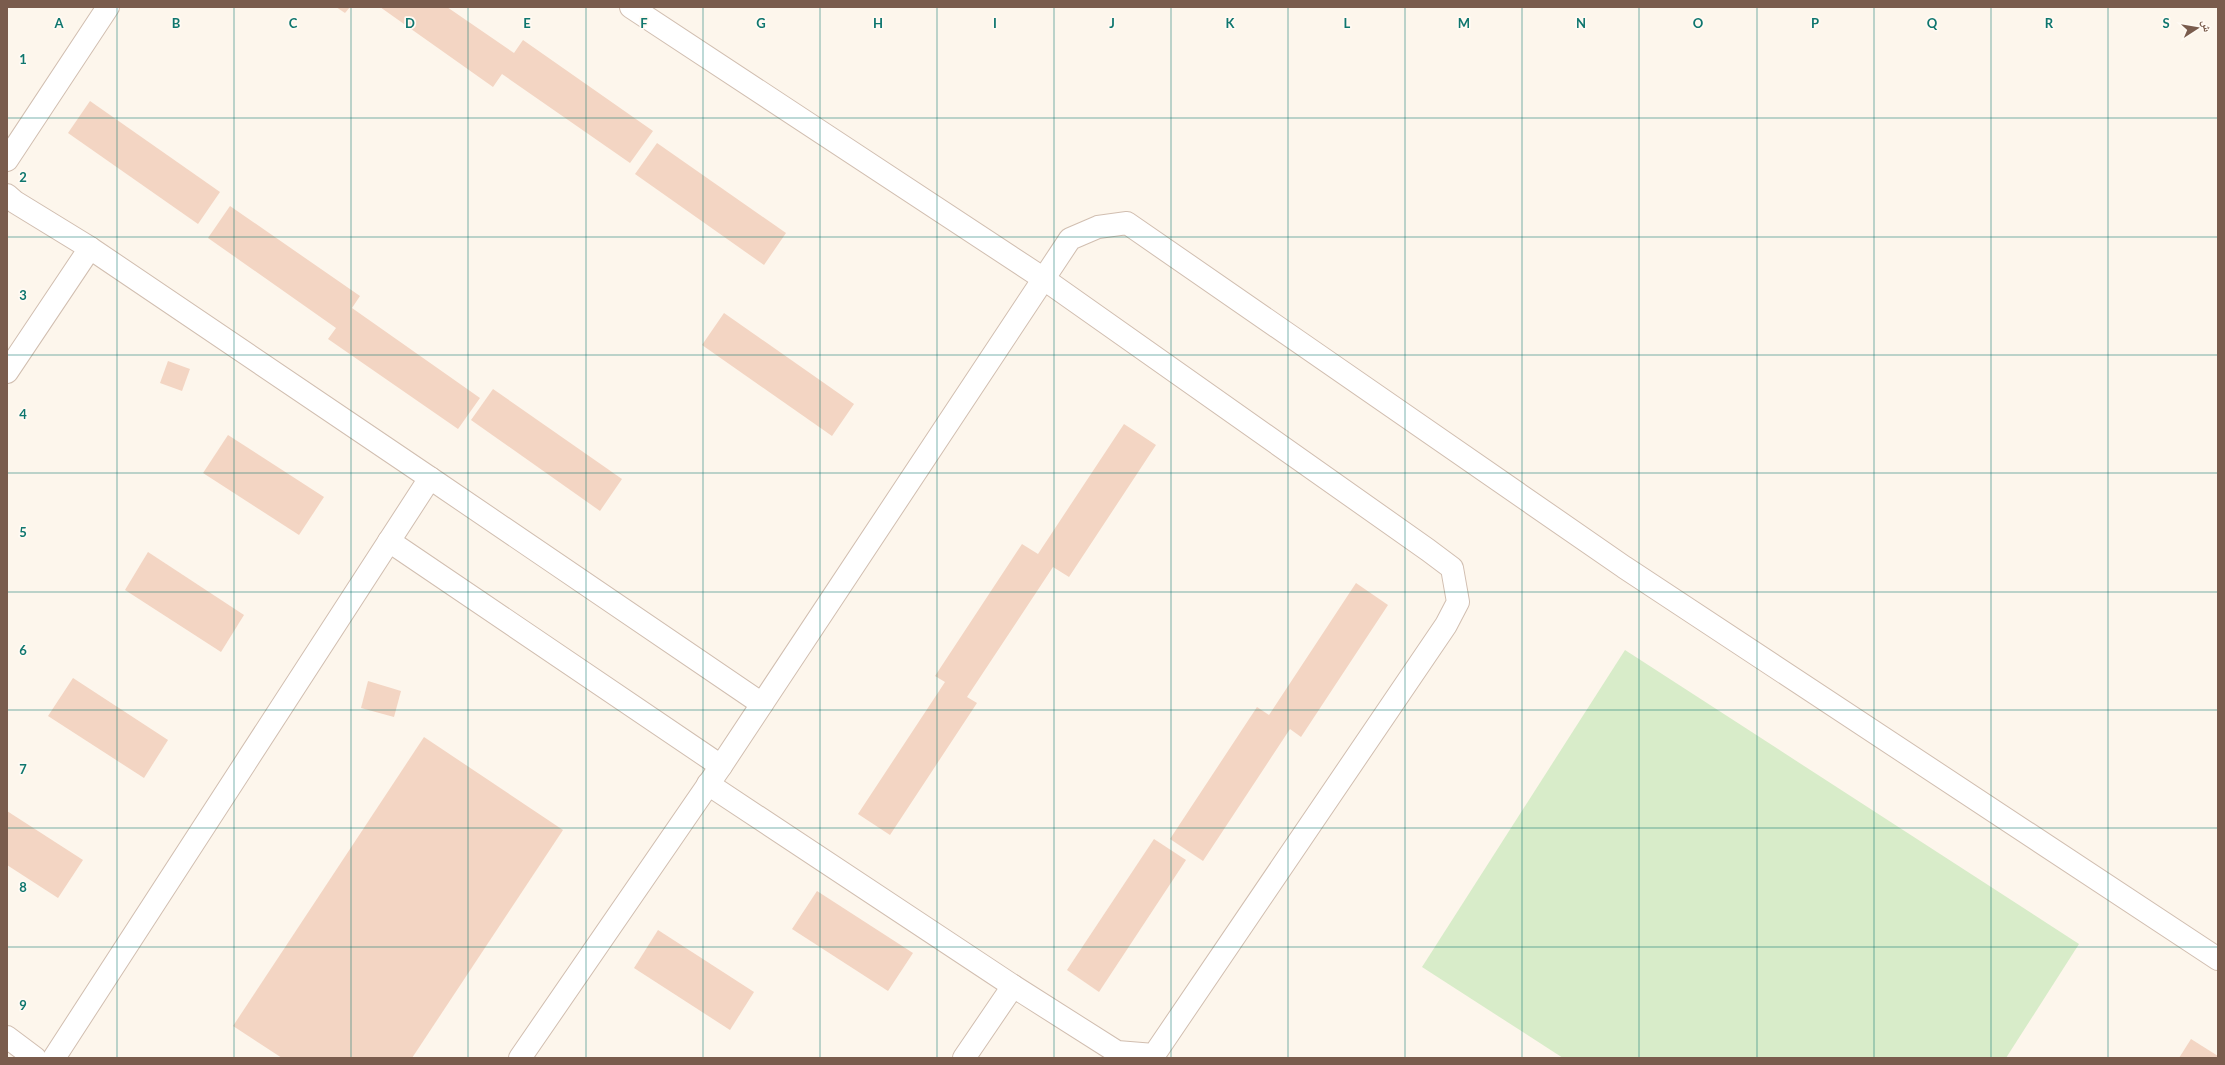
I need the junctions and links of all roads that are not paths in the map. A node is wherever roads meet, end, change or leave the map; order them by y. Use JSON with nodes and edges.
{"nodes":[{"id":1,"x":108,"y":7,"type":"edge"},
{"id":2,"x":631,"y":7,"type":"edge"},
{"id":3,"x":7,"y":160,"type":"edge"},
{"id":4,"x":7,"y":195,"type":"edge"},
{"id":5,"x":90,"y":248,"type":"junction"},
{"id":6,"x":1044,"y":279,"type":"junction"},
{"id":7,"x":7,"y":372,"type":"edge"},
{"id":8,"x":430,"y":478,"type":"junction"},
{"id":9,"x":389,"y":541,"type":"junction"},
{"id":10,"x":762,"y":704,"type":"junction"},
{"id":11,"x":720,"y":766,"type":"junction"},
{"id":12,"x":708,"y":784,"type":"junction"},
{"id":13,"x":2218,"y":959,"type":"edge"},
{"id":14,"x":1013,"y":986,"type":"junction"},
{"id":15,"x":7,"y":1037,"type":"edge"},
{"id":16,"x":35,"y":1058,"type":"edge"},
{"id":17,"x":54,"y":1058,"type":"edge"},
{"id":18,"x":520,"y":1058,"type":"edge"},
{"id":19,"x":964,"y":1058,"type":"edge"}],
"edges":[{"from":1,"to":3,"type":"street"},
{"from":2,"to":6,"type":"street"},
{"from":4,"to":5,"type":"street"},
{"from":5,"to":7,"type":"street"},
{"from":5,"to":8,"type":"street"},
{"from":6,"to":10,"type":"street"},
{"from":6,"to":13,"type":"street"},
{"from":6,"to":14,"type":"street"},
{"from":8,"to":9,"type":"street"},
{"from":8,"to":10,"type":"street"},
{"from":9,"to":11,"type":"street"},
{"from":9,"to":17,"type":"street"},
{"from":10,"to":11,"type":"street"},
{"from":11,"to":12,"type":"street"},
{"from":12,"to":14,"type":"street"},
{"from":12,"to":18,"type":"street"},
{"from":14,"to":19,"type":"street"},
{"from":15,"to":16,"type":"street"}]}
